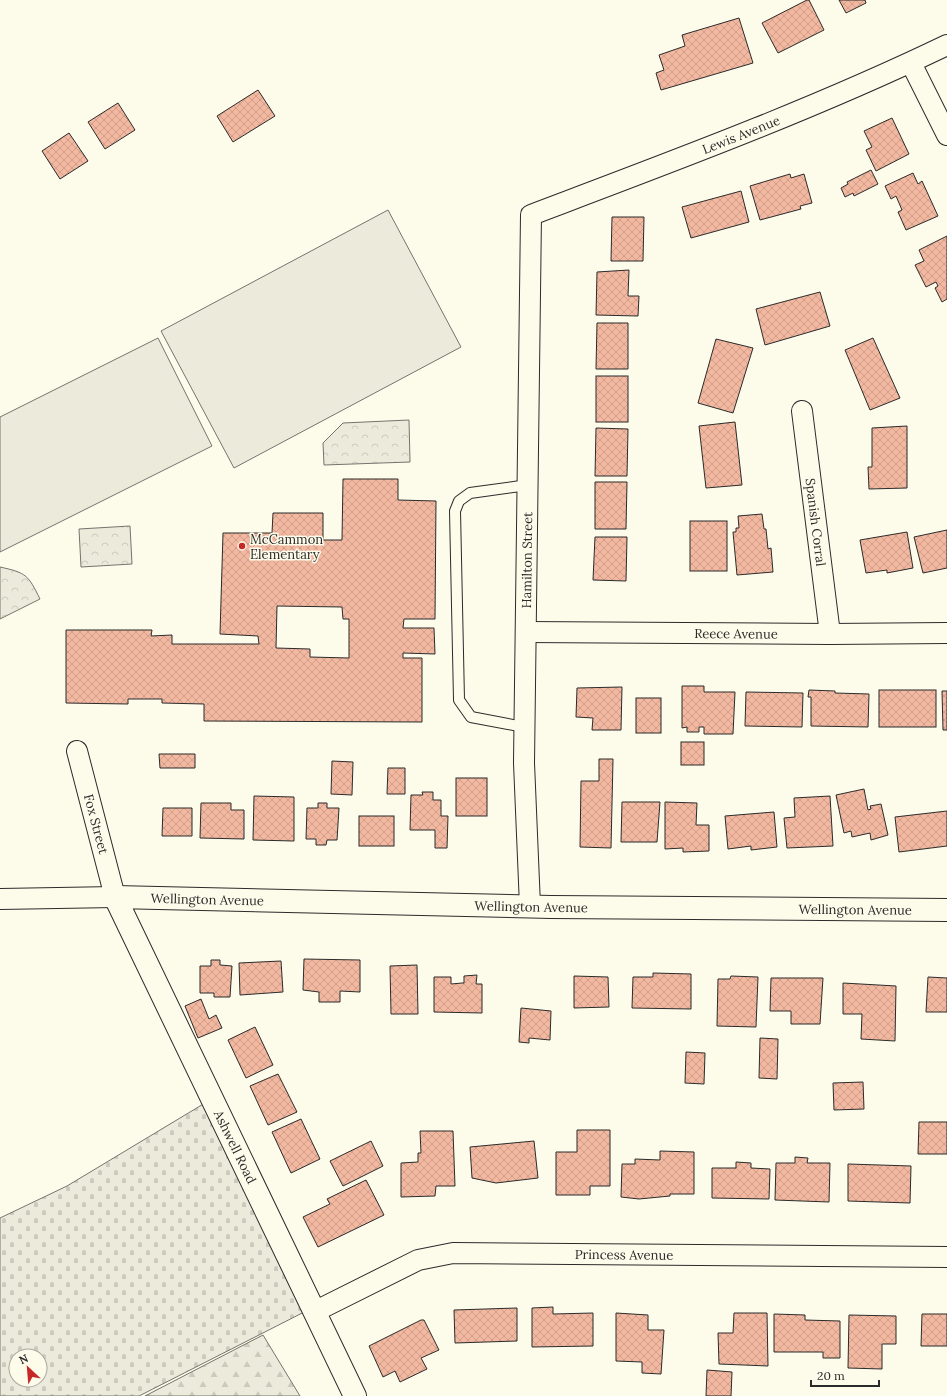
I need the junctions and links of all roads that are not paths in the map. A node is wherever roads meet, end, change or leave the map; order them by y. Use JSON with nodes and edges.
{"nodes":[{"id":1,"x":947,"y":45,"type":"edge"},
{"id":2,"x":911,"y":62,"type":"junction"},
{"id":3,"x":947,"y":135,"type":"edge"},
{"id":4,"x":531,"y":215,"type":"joint"},
{"id":5,"x":802,"y":411,"type":"dead end"},
{"id":6,"x":528,"y":485,"type":"junction"},
{"id":7,"x":526,"y":632,"type":"junction"},
{"id":8,"x":947,"y":633,"type":"edge"},
{"id":9,"x":830,"y":634,"type":"junction"},
{"id":10,"x":524,"y":727,"type":"junction"},
{"id":11,"x":78,"y":751,"type":"dead end"},
{"id":12,"x":115,"y":897,"type":"junction"},
{"id":13,"x":0,"y":899,"type":"edge"},
{"id":14,"x":530,"y":906,"type":"junction"},
{"id":15,"x":947,"y":910,"type":"edge"},
{"id":16,"x":947,"y":1257,"type":"edge"},
{"id":17,"x":314,"y":1312,"type":"junction"},
{"id":18,"x":355,"y":1396,"type":"edge"}],
"edges":[{"from":1,"to":2,"type":"street","name":"Lewis Avenue"},
{"from":2,"to":3,"type":"street"},
{"from":2,"to":4,"type":"street","name":"Lewis Avenue"},
{"from":4,"to":6,"type":"street","name":"Hamilton Street"},
{"from":5,"to":9,"type":"street","name":"Spanish Corral"},
{"from":6,"to":7,"type":"street","name":"Hamilton Street"},
{"from":6,"to":10,"type":"lane"},
{"from":7,"to":9,"type":"street","name":"Reece Avenue"},
{"from":7,"to":10,"type":"street","name":"Hamilton Street"},
{"from":8,"to":9,"type":"street","name":"Reece Avenue"},
{"from":10,"to":14,"type":"street","name":"Hamilton Street"},
{"from":11,"to":12,"type":"street","name":"Fox Street"},
{"from":12,"to":13,"type":"street"},
{"from":12,"to":14,"type":"street","name":"Wellington Avenue"},
{"from":12,"to":17,"type":"street","name":"Ashwell Road"},
{"from":14,"to":15,"type":"street","name":"Wellington Avenue"},
{"from":16,"to":17,"type":"street","name":"Princess Avenue"},
{"from":17,"to":18,"type":"street","name":"Ashwell Road"}]}
